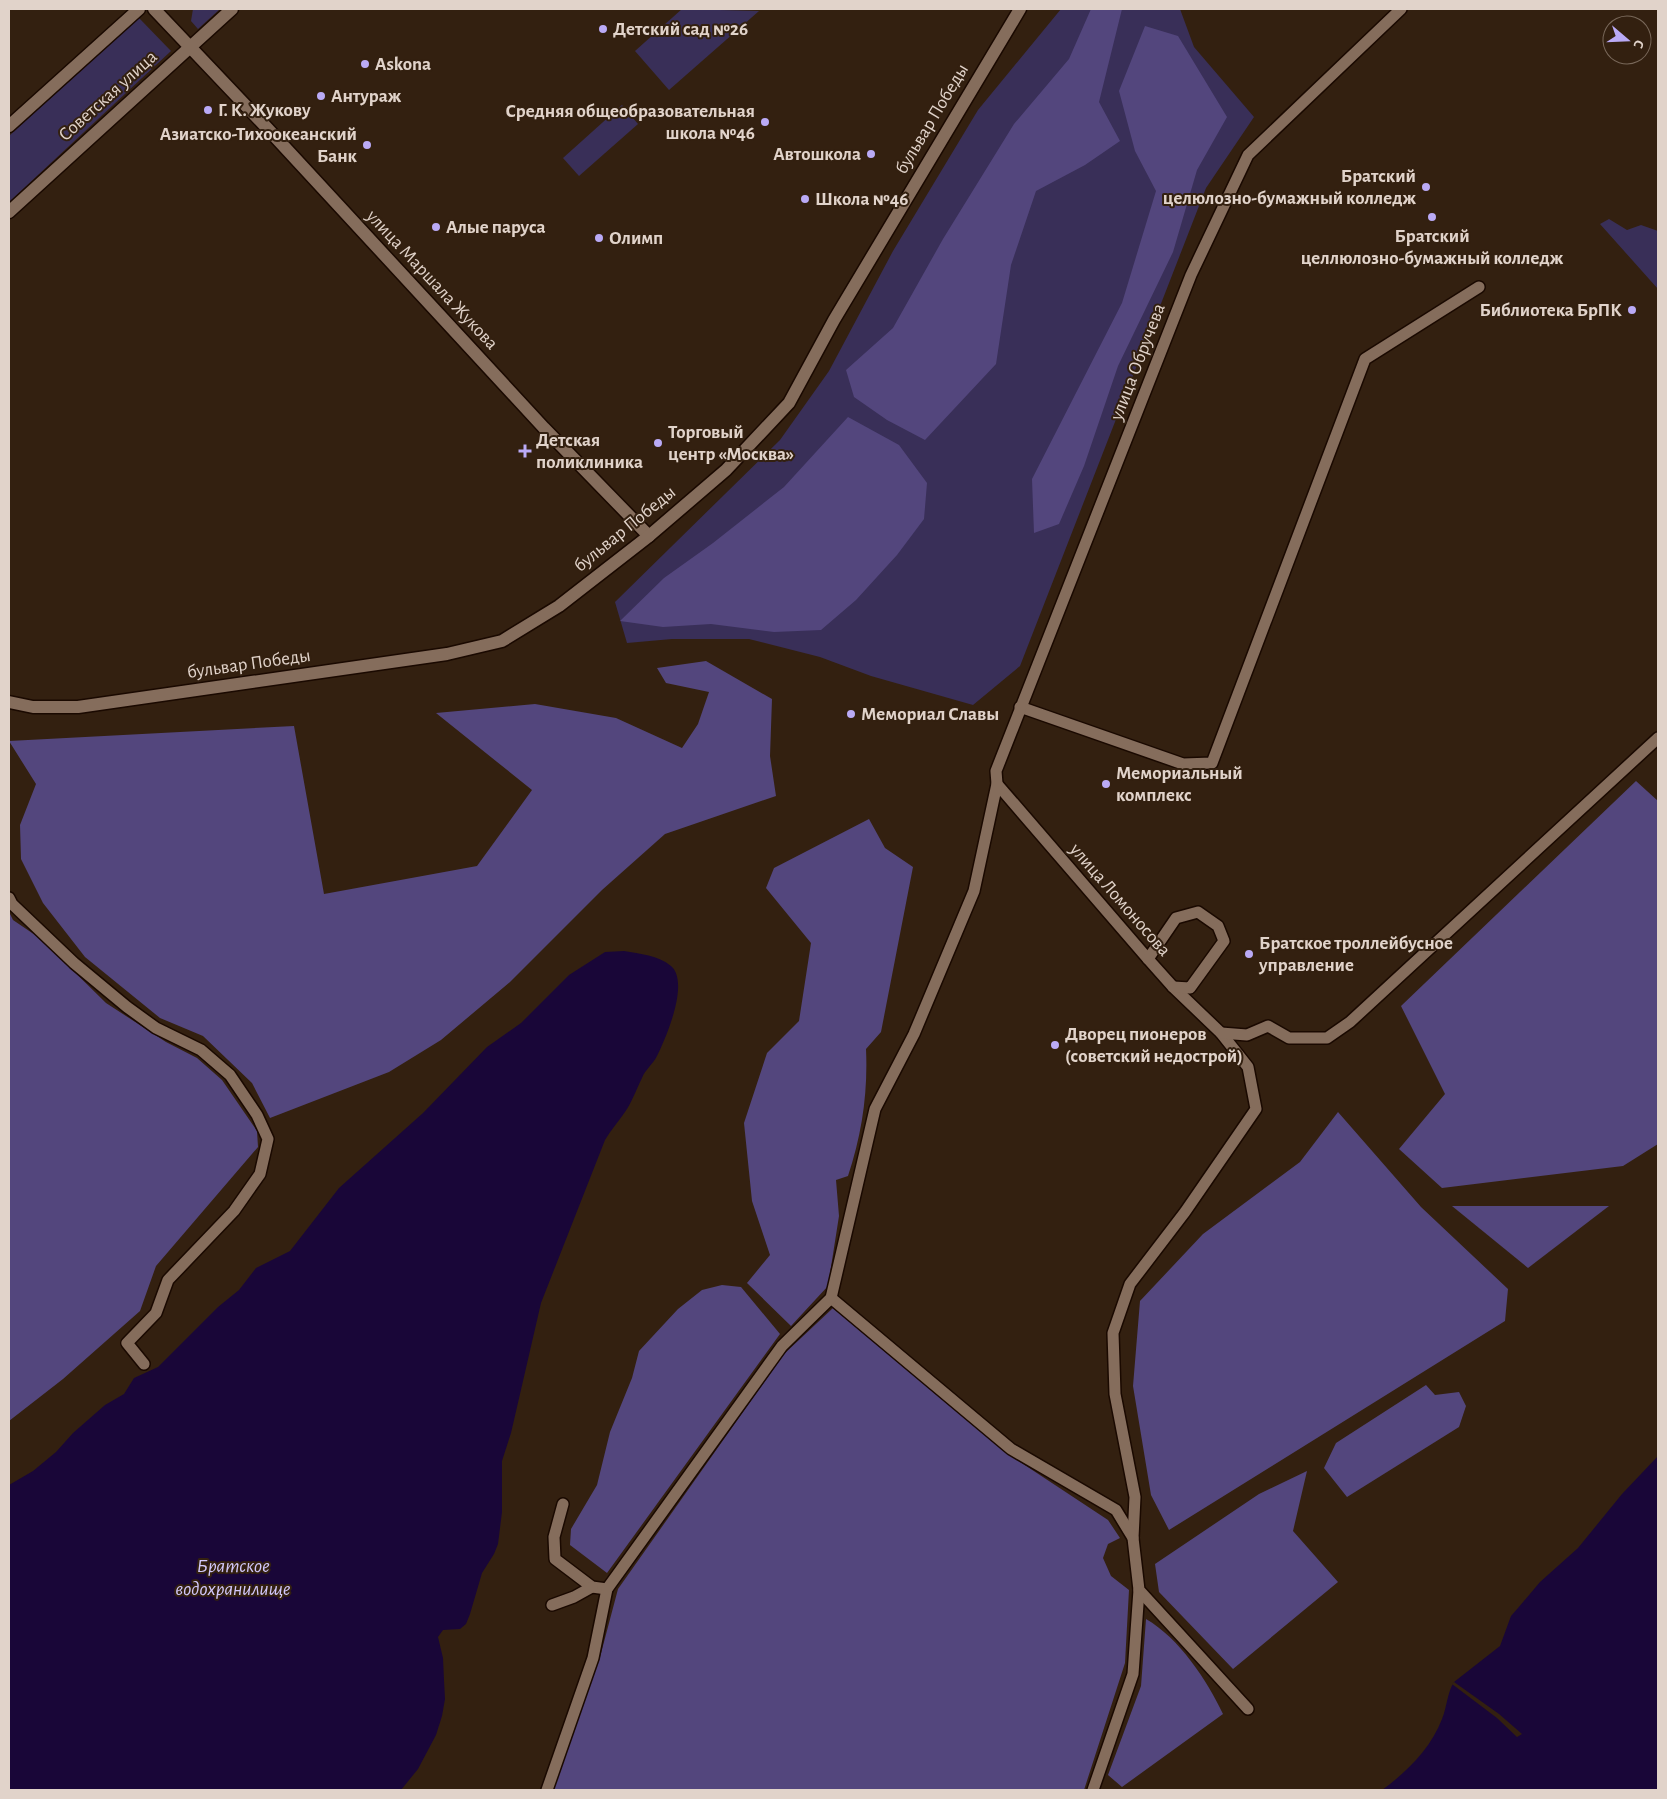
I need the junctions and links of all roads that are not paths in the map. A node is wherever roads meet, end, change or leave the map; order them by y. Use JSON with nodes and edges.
{"nodes":[{"id":1,"x":138,"y":9,"type":"edge"},
{"id":2,"x":154,"y":9,"type":"edge"},
{"id":3,"x":232,"y":9,"type":"edge"},
{"id":4,"x":1020,"y":9,"type":"edge"},
{"id":5,"x":1402,"y":9,"type":"edge"},
{"id":6,"x":191,"y":46,"type":"junction"},
{"id":7,"x":9,"y":126,"type":"edge"},
{"id":8,"x":9,"y":212,"type":"edge"},
{"id":9,"x":1479,"y":287,"type":"dead end"},
{"id":10,"x":649,"y":536,"type":"junction"},
{"id":11,"x":9,"y":702,"type":"edge"},
{"id":12,"x":1020,"y":707,"type":"junction"},
{"id":13,"x":1658,"y":738,"type":"edge"},
{"id":14,"x":997,"y":784,"type":"junction"},
{"id":15,"x":9,"y":898,"type":"edge"},
{"id":16,"x":1148,"y":959,"type":"junction"},
{"id":17,"x":1173,"y":987,"type":"junction"},
{"id":18,"x":1222,"y":1033,"type":"junction"},
{"id":19,"x":831,"y":1298,"type":"junction"},
{"id":20,"x":144,"y":1364,"type":"dead end"},
{"id":21,"x":563,"y":1504,"type":"dead end"},
{"id":22,"x":1133,"y":1538,"type":"junction"},
{"id":23,"x":592,"y":1587,"type":"junction"},
{"id":24,"x":607,"y":1588,"type":"junction"},
{"id":25,"x":1139,"y":1590,"type":"junction"},
{"id":26,"x":552,"y":1605,"type":"dead end"},
{"id":27,"x":1248,"y":1710,"type":"dead end"},
{"id":28,"x":547,"y":1790,"type":"edge"},
{"id":29,"x":1093,"y":1790,"type":"edge"}],
"edges":[{"from":1,"to":7,"type":"street"},
{"from":2,"to":6,"type":"street","name":"улица Маршала Жукова"},
{"from":3,"to":6,"type":"street","name":"Советская улица"},
{"from":4,"to":10,"type":"street","name":"бульвар Победы"},
{"from":5,"to":12,"type":"street","name":"улица Обручева"},
{"from":6,"to":8,"type":"street","name":"Советская улица"},
{"from":6,"to":10,"type":"street","name":"улица Маршала Жукова"},
{"from":9,"to":12,"type":"street"},
{"from":10,"to":11,"type":"street","name":"бульвар Победы"},
{"from":12,"to":14,"type":"street","name":"улица Обручева"},
{"from":13,"to":18,"type":"street"},
{"from":14,"to":16,"type":"street","name":"улица Ломоносова"},
{"from":14,"to":19,"type":"street","name":"улица Обручева"},
{"from":15,"to":20,"type":"street"},
{"from":16,"to":17,"type":"street","name":"улица Ломоносова"},
{"from":16,"to":17,"type":"street"},
{"from":17,"to":18,"type":"street","name":"улица Ломоносова"},
{"from":18,"to":22,"type":"street","name":"улица Ломоносова"},
{"from":19,"to":22,"type":"street"},
{"from":19,"to":24,"type":"street"},
{"from":21,"to":23,"type":"street"},
{"from":22,"to":25,"type":"street","name":"улица Ломоносова"},
{"from":23,"to":24,"type":"street"},
{"from":23,"to":26,"type":"street"},
{"from":24,"to":28,"type":"street"},
{"from":25,"to":27,"type":"street"},
{"from":25,"to":29,"type":"street","name":"улица Ломоносова"}]}
